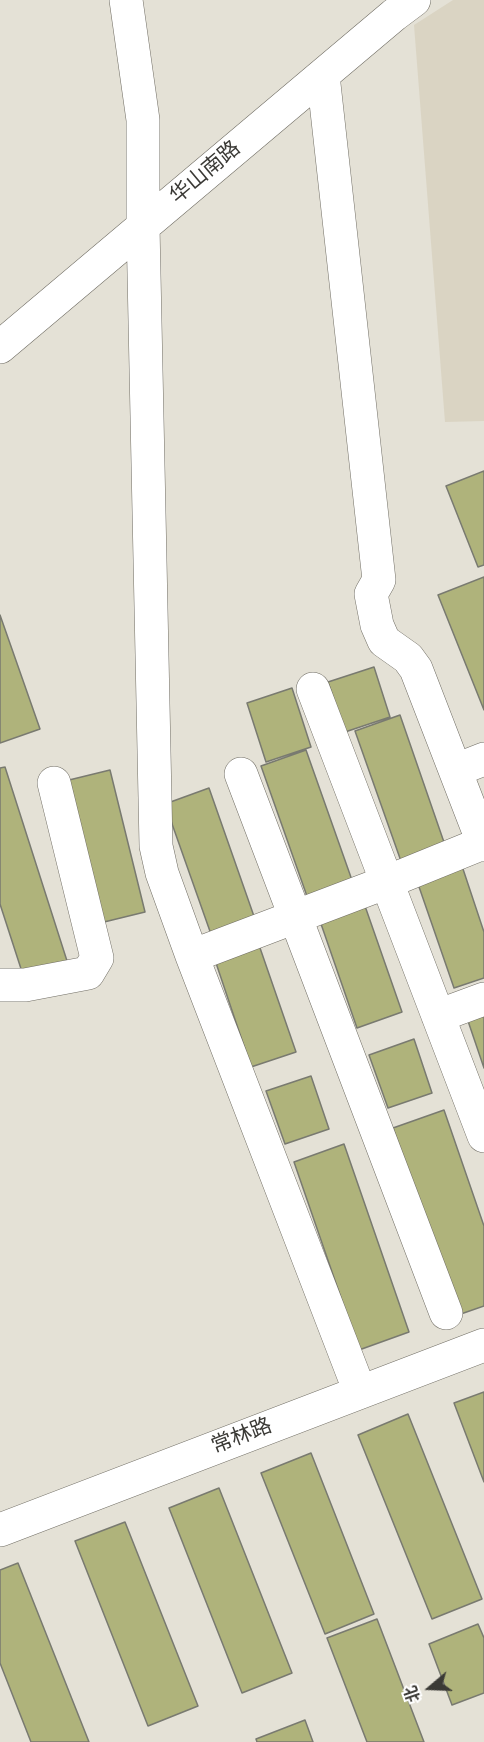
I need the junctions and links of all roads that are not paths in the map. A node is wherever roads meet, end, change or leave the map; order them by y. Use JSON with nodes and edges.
{"nodes":[{"id":1,"x":126,"y":0,"type":"edge"},
{"id":2,"x":414,"y":0,"type":"edge"},
{"id":3,"x":323,"y":75,"type":"junction"},
{"id":4,"x":144,"y":226,"type":"junction"},
{"id":5,"x":0,"y":347,"type":"edge"},
{"id":6,"x":313,"y":689,"type":"dead end"},
{"id":7,"x":470,"y":765,"type":"edge"},
{"id":8,"x":241,"y":774,"type":"dead end"},
{"id":9,"x":54,"y":783,"type":"dead end"},
{"id":10,"x":484,"y":844,"type":"edge"},
{"id":11,"x":387,"y":882,"type":"junction"},
{"id":12,"x":295,"y":917,"type":"junction"},
{"id":13,"x":192,"y":956,"type":"junction"},
{"id":14,"x":2,"y":978,"type":"edge"},
{"id":15,"x":484,"y":999,"type":"edge"},
{"id":16,"x":438,"y":1016,"type":"junction"},
{"id":17,"x":484,"y":1136,"type":"edge"},
{"id":18,"x":446,"y":1313,"type":"dead end"},
{"id":19,"x":484,"y":1345,"type":"edge"},
{"id":20,"x":360,"y":1392,"type":"junction"},
{"id":21,"x":0,"y":1530,"type":"edge"}],
"edges":[{"from":1,"to":4,"type":"street"},
{"from":2,"to":3,"type":"street","name":"华山南路"},
{"from":3,"to":4,"type":"street","name":"华山南路"},
{"from":3,"to":7,"type":"street"},
{"from":4,"to":5,"type":"street","name":"华山南路"},
{"from":4,"to":13,"type":"street"},
{"from":6,"to":11,"type":"street"},
{"from":7,"to":10,"type":"street"},
{"from":8,"to":12,"type":"street"},
{"from":9,"to":14,"type":"street"},
{"from":10,"to":11,"type":"street"},
{"from":11,"to":12,"type":"street"},
{"from":11,"to":16,"type":"street"},
{"from":12,"to":13,"type":"street"},
{"from":12,"to":18,"type":"street"},
{"from":13,"to":20,"type":"street"},
{"from":15,"to":16,"type":"street"},
{"from":16,"to":17,"type":"street"},
{"from":19,"to":20,"type":"street","name":"常林路"},
{"from":20,"to":21,"type":"street","name":"常林路"}]}
